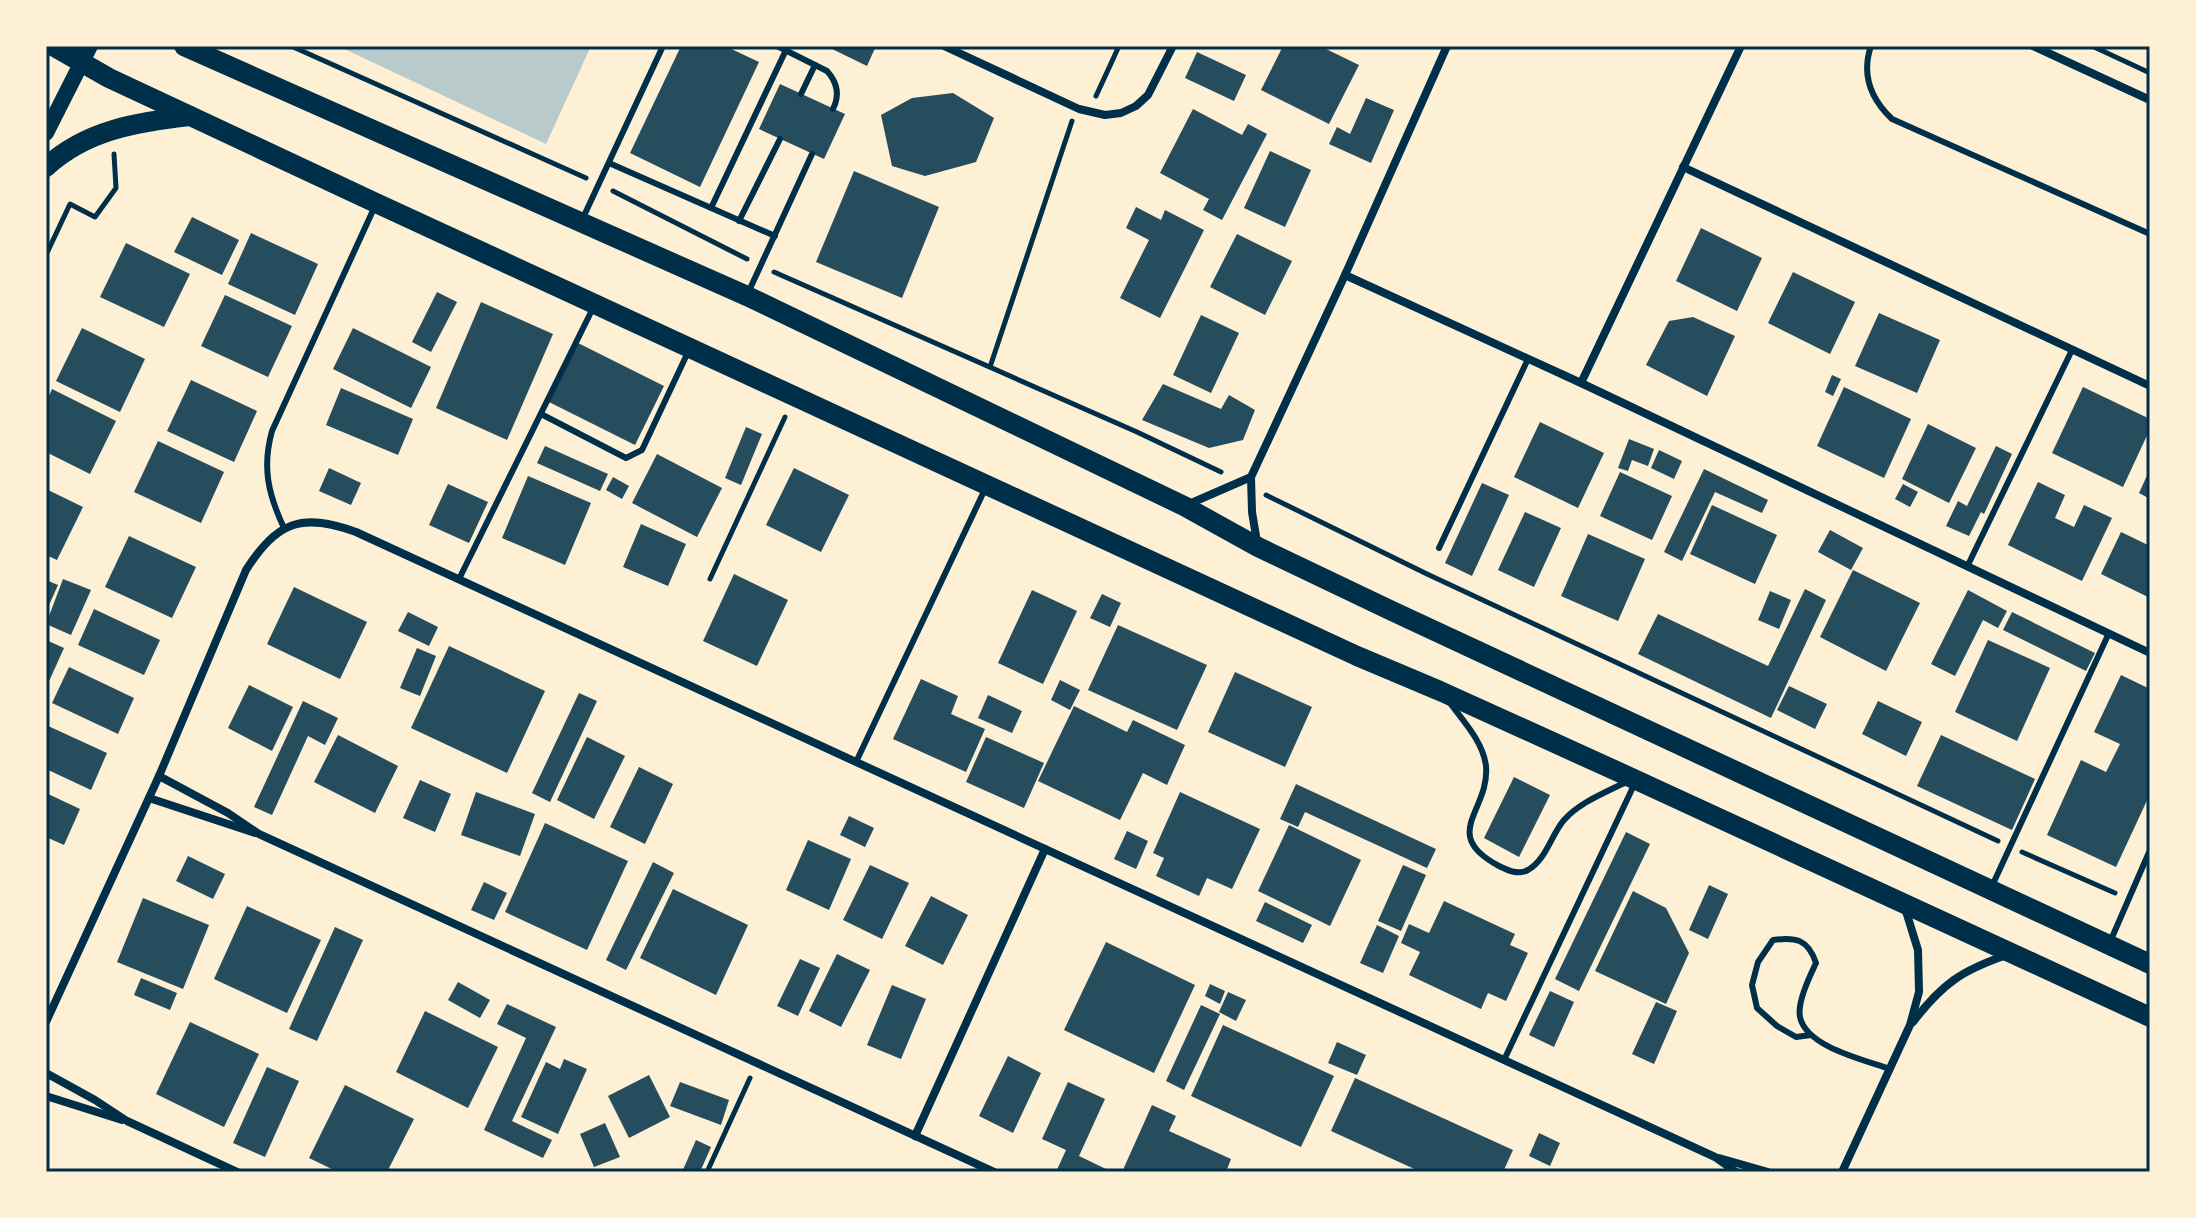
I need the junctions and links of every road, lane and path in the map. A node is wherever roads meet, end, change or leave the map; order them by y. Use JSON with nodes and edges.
{"nodes":[{"id":1,"x":184,"y":46,"type":"edge"},
{"id":2,"x":211,"y":46,"type":"edge"},
{"id":3,"x":663,"y":46,"type":"edge"},
{"id":4,"x":777,"y":46,"type":"edge"},
{"id":5,"x":944,"y":46,"type":"edge"},
{"id":6,"x":1119,"y":46,"type":"edge"},
{"id":7,"x":1173,"y":46,"type":"edge"},
{"id":8,"x":1447,"y":46,"type":"edge"},
{"id":9,"x":1741,"y":46,"type":"edge"},
{"id":10,"x":1871,"y":46,"type":"edge"},
{"id":11,"x":2033,"y":46,"type":"edge"},
{"id":12,"x":2092,"y":46,"type":"edge"},
{"id":13,"x":49,"y":48,"type":"edge"},
{"id":14,"x":786,"y":50,"type":"junction"},
{"id":15,"x":2055,"y":51,"type":"edge"},
{"id":16,"x":86,"y":54,"type":"edge"},
{"id":17,"x":815,"y":65,"type":"junction"},
{"id":18,"x":227,"y":67,"type":"junction"},
{"id":19,"x":2150,"y":73,"type":"edge"},
{"id":20,"x":801,"y":94,"type":"dead end"},
{"id":21,"x":2150,"y":100,"type":"edge"},
{"id":22,"x":833,"y":109,"type":"dead end"},
{"id":23,"x":1088,"y":113,"type":"junction"},
{"id":24,"x":191,"y":116,"type":"junction"},
{"id":25,"x":112,"y":128,"type":"junction"},
{"id":26,"x":46,"y":133,"type":"edge"},
{"id":27,"x":780,"y":139,"type":"dead end"},
{"id":28,"x":812,"y":154,"type":"dead end"},
{"id":29,"x":609,"y":163,"type":"junction"},
{"id":30,"x":46,"y":167,"type":"edge"},
{"id":31,"x":1683,"y":167,"type":"junction"},
{"id":32,"x":376,"y":203,"type":"junction"},
{"id":33,"x":711,"y":208,"type":"junction"},
{"id":34,"x":739,"y":221,"type":"junction"},
{"id":35,"x":580,"y":223,"type":"junction"},
{"id":36,"x":2150,"y":234,"type":"edge"},
{"id":37,"x":775,"y":236,"type":"junction"},
{"id":38,"x":46,"y":255,"type":"edge"},
{"id":39,"x":1345,"y":275,"type":"junction"},
{"id":40,"x":747,"y":296,"type":"junction"},
{"id":41,"x":596,"y":303,"type":"junction"},
{"id":42,"x":690,"y":348,"type":"junction"},
{"id":43,"x":2072,"y":350,"type":"junction"},
{"id":44,"x":1528,"y":359,"type":"junction"},
{"id":45,"x":990,"y":367,"type":"dead end"},
{"id":46,"x":1581,"y":383,"type":"junction"},
{"id":47,"x":2150,"y":386,"type":"edge"},
{"id":48,"x":795,"y":397,"type":"junction"},
{"id":49,"x":541,"y":414,"type":"junction"},
{"id":50,"x":1251,"y":477,"type":"junction"},
{"id":51,"x":986,"y":485,"type":"junction"},
{"id":52,"x":1251,"y":487,"type":"junction"},
{"id":53,"x":1184,"y":506,"type":"junction"},
{"id":54,"x":284,"y":528,"type":"junction"},
{"id":55,"x":1258,"y":547,"type":"junction"},
{"id":56,"x":1439,"y":548,"type":"dead end"},
{"id":57,"x":1967,"y":567,"type":"junction"},
{"id":58,"x":459,"y":579,"type":"junction"},
{"id":59,"x":710,"y":579,"type":"dead end"},
{"id":60,"x":2109,"y":633,"type":"junction"},
{"id":61,"x":2150,"y":653,"type":"edge"},
{"id":62,"x":1440,"y":691,"type":"junction"},
{"id":63,"x":856,"y":762,"type":"junction"},
{"id":64,"x":159,"y":776,"type":"junction"},
{"id":65,"x":1635,"y":779,"type":"junction"},
{"id":66,"x":149,"y":798,"type":"junction"},
{"id":67,"x":259,"y":834,"type":"junction"},
{"id":68,"x":2010,"y":846,"type":"junction"},
{"id":69,"x":1045,"y":849,"type":"junction"},
{"id":70,"x":2150,"y":850,"type":"edge"},
{"id":71,"x":1990,"y":889,"type":"junction"},
{"id":72,"x":2128,"y":899,"type":"junction"},
{"id":73,"x":1903,"y":904,"type":"junction"},
{"id":74,"x":2108,"y":945,"type":"junction"},
{"id":75,"x":2013,"y":953,"type":"junction"},
{"id":76,"x":2150,"y":964,"type":"edge"},
{"id":77,"x":2150,"y":1017,"type":"edge"},
{"id":78,"x":46,"y":1022,"type":"edge"},
{"id":79,"x":1910,"y":1025,"type":"junction"},
{"id":80,"x":1811,"y":1035,"type":"junction"},
{"id":81,"x":1504,"y":1060,"type":"junction"},
{"id":82,"x":757,"y":1063,"type":"junction"},
{"id":83,"x":1890,"y":1069,"type":"junction"},
{"id":84,"x":46,"y":1073,"type":"edge"},
{"id":85,"x":46,"y":1096,"type":"edge"},
{"id":86,"x":127,"y":1121,"type":"junction"},
{"id":87,"x":915,"y":1136,"type":"junction"},
{"id":88,"x":1715,"y":1157,"type":"junction"},
{"id":89,"x":237,"y":1172,"type":"edge"},
{"id":90,"x":707,"y":1172,"type":"edge"},
{"id":91,"x":994,"y":1172,"type":"edge"},
{"id":92,"x":1736,"y":1172,"type":"edge"},
{"id":93,"x":1768,"y":1172,"type":"edge"},
{"id":94,"x":1842,"y":1172,"type":"edge"}],
"edges":[{"from":1,"to":18,"type":"main road"},
{"from":2,"to":18,"type":"main road"},
{"from":3,"to":29,"type":"lane"},
{"from":4,"to":14,"type":"lane"},
{"from":5,"to":23,"type":"street"},
{"from":6,"to":23,"type":"path"},
{"from":7,"to":23,"type":"street"},
{"from":8,"to":39,"type":"street"},
{"from":9,"to":31,"type":"street"},
{"from":10,"to":36,"type":"lane"},
{"from":11,"to":15,"type":"street"},
{"from":12,"to":19,"type":"path"},
{"from":13,"to":16,"type":"main road"},
{"from":14,"to":17,"type":"lane"},
{"from":14,"to":33,"type":"lane"},
{"from":15,"to":21,"type":"street"},
{"from":16,"to":24,"type":"main road"},
{"from":16,"to":26,"type":"main road"},
{"from":17,"to":20,"type":"lane"},
{"from":17,"to":22,"type":"lane"},
{"from":18,"to":35,"type":"main road"},
{"from":23,"to":45,"type":"path"},
{"from":24,"to":25,"type":"main road"},
{"from":24,"to":32,"type":"main road"},
{"from":25,"to":30,"type":"main road"},
{"from":25,"to":38,"type":"path"},
{"from":27,"to":34,"type":"lane"},
{"from":28,"to":37,"type":"lane"},
{"from":29,"to":33,"type":"lane"},
{"from":29,"to":35,"type":"lane"},
{"from":31,"to":43,"type":"street"},
{"from":31,"to":46,"type":"street"},
{"from":32,"to":41,"type":"main road"},
{"from":32,"to":54,"type":"lane"},
{"from":33,"to":34,"type":"lane"},
{"from":34,"to":37,"type":"lane"},
{"from":35,"to":40,"type":"main road"},
{"from":37,"to":40,"type":"lane"},
{"from":39,"to":44,"type":"street"},
{"from":39,"to":50,"type":"street"},
{"from":40,"to":53,"type":"main road"},
{"from":41,"to":42,"type":"main road"},
{"from":41,"to":49,"type":"lane"},
{"from":42,"to":48,"type":"main road"},
{"from":42,"to":49,"type":"lane"},
{"from":43,"to":47,"type":"street"},
{"from":43,"to":57,"type":"lane"},
{"from":44,"to":46,"type":"street"},
{"from":44,"to":56,"type":"lane"},
{"from":46,"to":57,"type":"street"},
{"from":48,"to":51,"type":"main road"},
{"from":48,"to":59,"type":"path"},
{"from":49,"to":58,"type":"lane"},
{"from":50,"to":52,"type":"street"},
{"from":50,"to":53,"type":"street"},
{"from":51,"to":62,"type":"main road"},
{"from":51,"to":63,"type":"lane"},
{"from":52,"to":55,"type":"street"},
{"from":52,"to":68,"type":"path"},
{"from":53,"to":55,"type":"main road"},
{"from":54,"to":58,"type":"street"},
{"from":54,"to":64,"type":"street"},
{"from":55,"to":71,"type":"main road"},
{"from":57,"to":60,"type":"street"},
{"from":58,"to":63,"type":"street"},
{"from":60,"to":61,"type":"street"},
{"from":60,"to":68,"type":"lane"},
{"from":62,"to":65,"type":"main road"},
{"from":62,"to":65,"type":"lane"},
{"from":63,"to":69,"type":"street"},
{"from":64,"to":66,"type":"street"},
{"from":64,"to":67,"type":"street"},
{"from":65,"to":73,"type":"main road"},
{"from":65,"to":81,"type":"lane"},
{"from":66,"to":67,"type":"street"},
{"from":66,"to":78,"type":"street"},
{"from":67,"to":82,"type":"street"},
{"from":68,"to":71,"type":"lane"},
{"from":68,"to":72,"type":"path"},
{"from":69,"to":81,"type":"street"},
{"from":69,"to":87,"type":"street"},
{"from":70,"to":72,"type":"lane"},
{"from":71,"to":74,"type":"main road"},
{"from":72,"to":74,"type":"lane"},
{"from":73,"to":75,"type":"main road"},
{"from":73,"to":79,"type":"street"},
{"from":74,"to":76,"type":"main road"},
{"from":75,"to":77,"type":"main road"},
{"from":75,"to":79,"type":"street"},
{"from":79,"to":83,"type":"street"},
{"from":80,"to":80,"type":"lane"},
{"from":80,"to":83,"type":"lane"},
{"from":81,"to":88,"type":"street"},
{"from":82,"to":87,"type":"street"},
{"from":82,"to":90,"type":"path"},
{"from":83,"to":94,"type":"street"},
{"from":84,"to":86,"type":"street"},
{"from":85,"to":86,"type":"street"},
{"from":86,"to":89,"type":"street"},
{"from":87,"to":91,"type":"street"},
{"from":88,"to":92,"type":"street"},
{"from":88,"to":93,"type":"street"}]}
